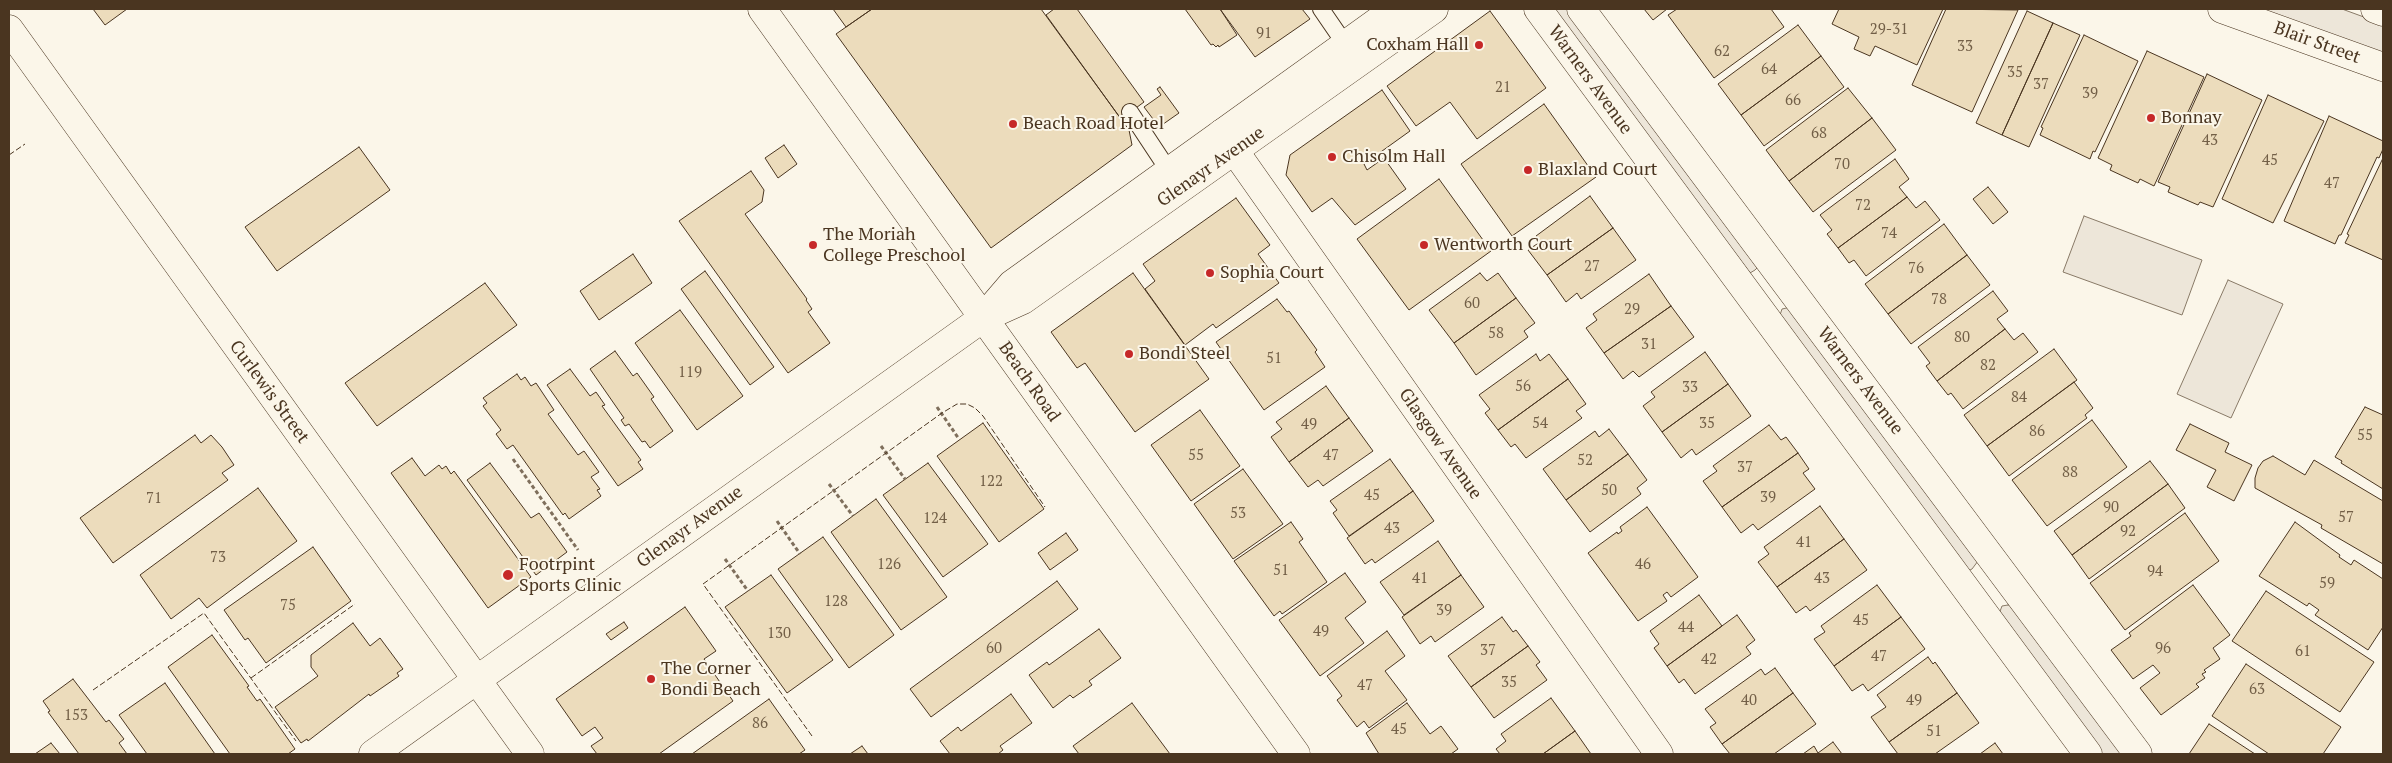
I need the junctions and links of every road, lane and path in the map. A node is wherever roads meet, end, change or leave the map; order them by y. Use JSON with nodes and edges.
{"nodes":[{"id":1,"x":762,"y":9,"type":"edge"},
{"id":2,"x":1320,"y":9,"type":"edge"},
{"id":3,"x":1394,"y":9,"type":"edge"},
{"id":4,"x":1434,"y":9,"type":"edge"},
{"id":5,"x":1538,"y":9,"type":"edge"},
{"id":6,"x":1581,"y":9,"type":"edge"},
{"id":7,"x":2222,"y":9,"type":"edge"},
{"id":8,"x":2375,"y":9,"type":"edge"},
{"id":9,"x":2383,"y":12,"type":"edge"},
{"id":10,"x":9,"y":29,"type":"edge"},
{"id":11,"x":1345,"y":44,"type":"junction"},
{"id":12,"x":2383,"y":67,"type":"edge"},
{"id":13,"x":1130,"y":112,"type":"dead end"},
{"id":14,"x":1228,"y":141,"type":"junction"},
{"id":15,"x":1169,"y":171,"type":"junction"},
{"id":16,"x":1782,"y":278,"type":"junction"},
{"id":17,"x":1753,"y":300,"type":"junction"},
{"id":18,"x":983,"y":318,"type":"junction"},
{"id":19,"x":937,"y":407,"type":"dead end"},
{"id":20,"x":960,"y":439,"type":"dead end"},
{"id":21,"x":881,"y":446,"type":"dead end"},
{"id":22,"x":513,"y":459,"type":"dead end"},
{"id":23,"x":906,"y":479,"type":"dead end"},
{"id":24,"x":829,"y":484,"type":"dead end"},
{"id":25,"x":853,"y":516,"type":"dead end"},
{"id":26,"x":777,"y":521,"type":"dead end"},
{"id":27,"x":578,"y":550,"type":"dead end"},
{"id":28,"x":800,"y":554,"type":"dead end"},
{"id":29,"x":725,"y":559,"type":"dead end"},
{"id":30,"x":2005,"y":575,"type":"junction"},
{"id":31,"x":748,"y":591,"type":"dead end"},
{"id":32,"x":1974,"y":600,"type":"junction"},
{"id":33,"x":478,"y":680,"type":"junction"},
{"id":34,"x":373,"y":754,"type":"edge"},
{"id":35,"x":530,"y":754,"type":"edge"},
{"id":36,"x":1296,"y":754,"type":"edge"},
{"id":37,"x":1659,"y":754,"type":"edge"},
{"id":38,"x":2088,"y":754,"type":"edge"},
{"id":39,"x":2138,"y":754,"type":"edge"}],
"edges":[{"from":1,"to":18,"type":"street","name":"Beach Road"},
{"from":2,"to":11,"type":"lane"},
{"from":3,"to":11,"type":"street","name":"Glenayr Avenue"},
{"from":4,"to":14,"type":"street","name":"Glenayr Avenue"},
{"from":5,"to":17,"type":"street","name":"Warners Avenue"},
{"from":6,"to":16,"type":"street","name":"Warners Avenue"},
{"from":7,"to":12,"type":"street","name":"Blair Street"},
{"from":8,"to":9,"type":"street"},
{"from":10,"to":33,"type":"street","name":"Curlewis Street"},
{"from":11,"to":14,"type":"street","name":"Glenayr Avenue"},
{"from":13,"to":15,"type":"lane"},
{"from":14,"to":15,"type":"street","name":"Glenayr Avenue"},
{"from":14,"to":18,"type":"street","name":"Glenayr Avenue"},
{"from":14,"to":37,"type":"street","name":"Glasgow Avenue"},
{"from":15,"to":18,"type":"street","name":"Glenayr Avenue"},
{"from":16,"to":17,"type":"street"},
{"from":16,"to":30,"type":"street","name":"Warners Avenue"},
{"from":17,"to":32,"type":"street","name":"Warners Avenue"},
{"from":18,"to":33,"type":"street","name":"Glenayr Avenue"},
{"from":18,"to":36,"type":"street","name":"Beach Road"},
{"from":19,"to":20,"type":"path"},
{"from":21,"to":23,"type":"path"},
{"from":22,"to":27,"type":"path"},
{"from":24,"to":25,"type":"path"},
{"from":26,"to":28,"type":"path"},
{"from":29,"to":31,"type":"path"},
{"from":30,"to":32,"type":"street"},
{"from":30,"to":39,"type":"street","name":"Warners Avenue"},
{"from":32,"to":38,"type":"street","name":"Warners Avenue"},
{"from":33,"to":34,"type":"street","name":"Glenayr Avenue"},
{"from":33,"to":35,"type":"street","name":"Curlewis Street"}]}
